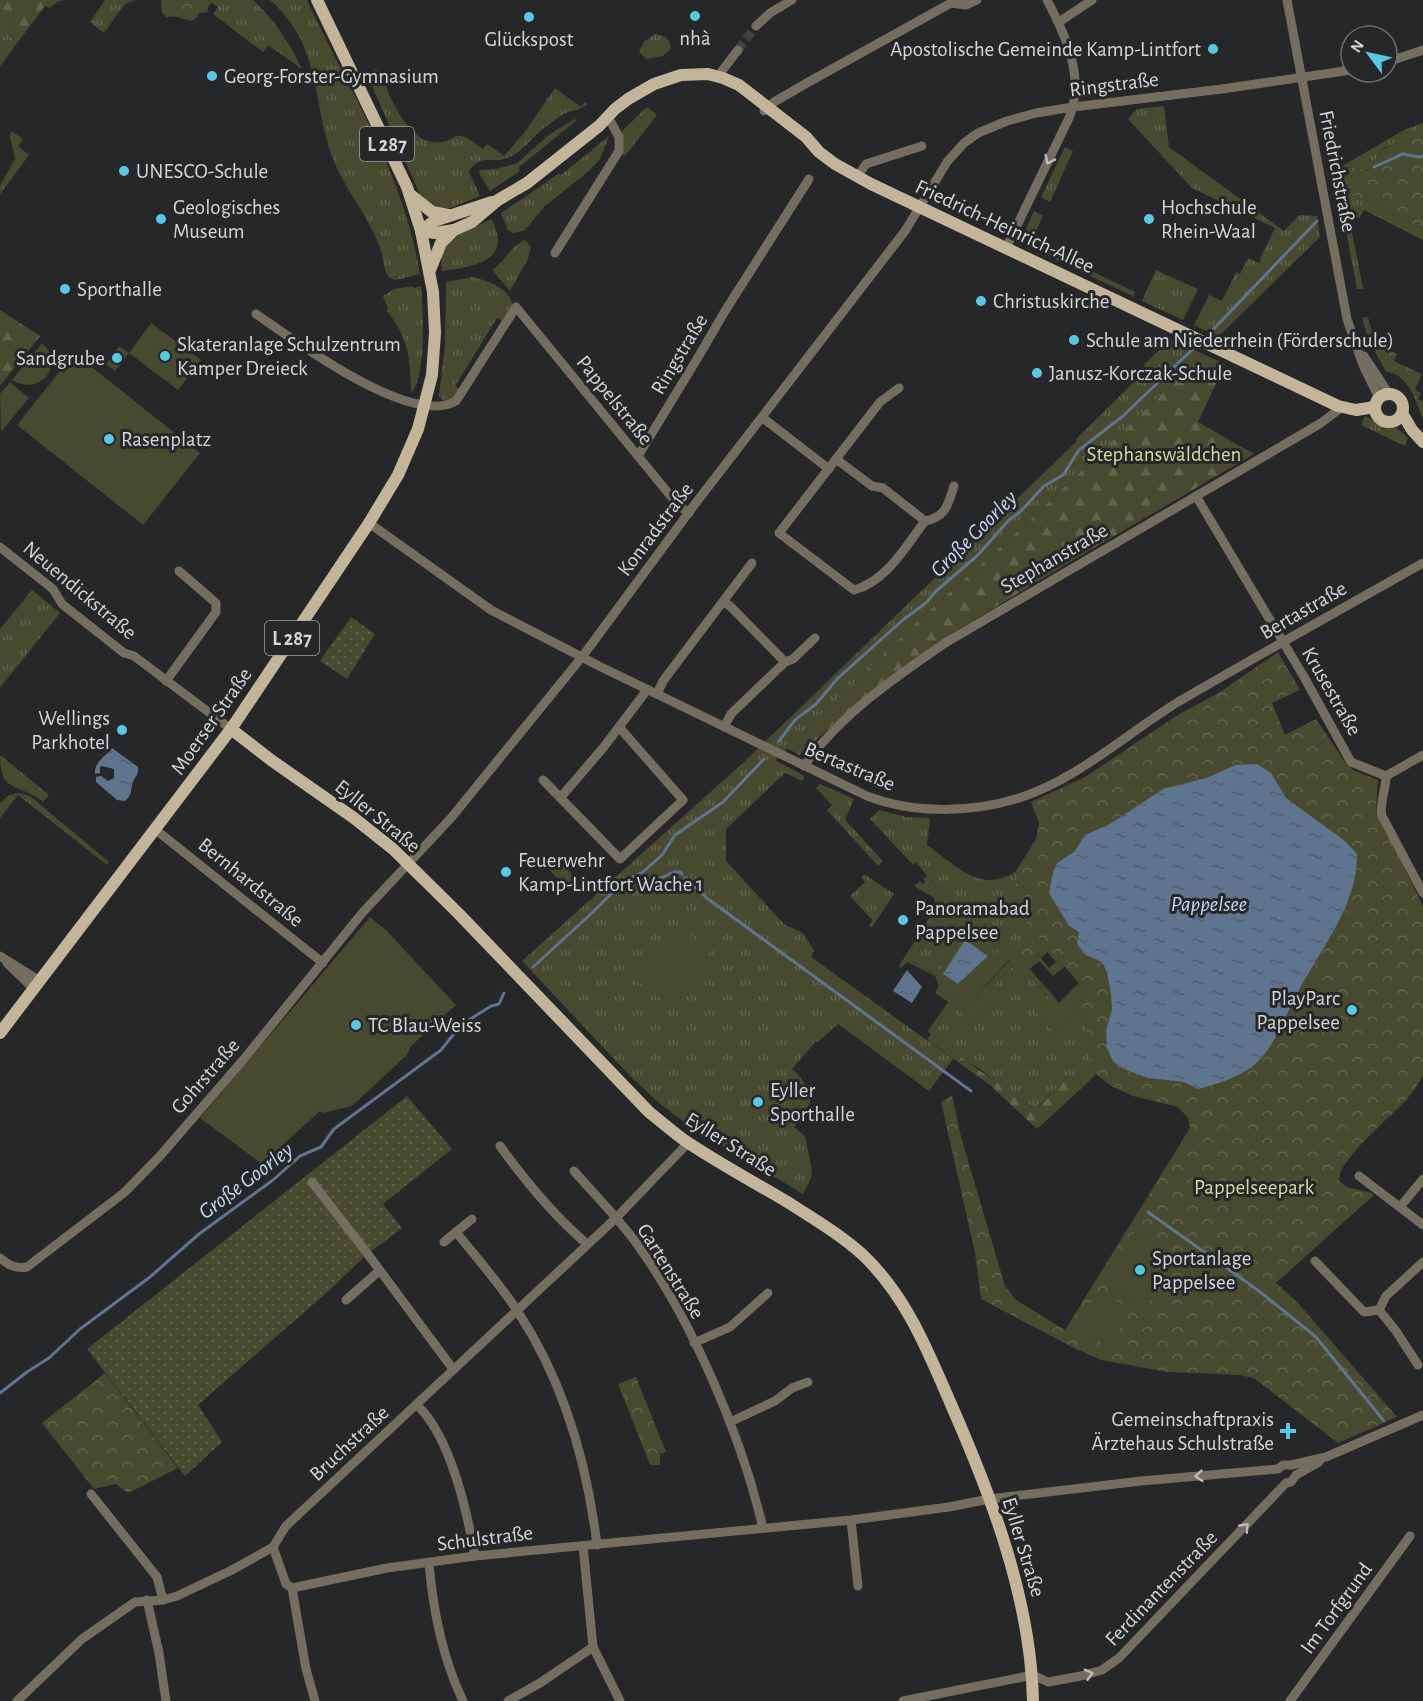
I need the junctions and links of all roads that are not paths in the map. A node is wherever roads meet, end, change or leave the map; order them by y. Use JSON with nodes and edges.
{"nodes":[{"id":1,"x":317,"y":0,"type":"edge"},
{"id":2,"x":792,"y":0,"type":"edge"},
{"id":3,"x":977,"y":0,"type":"edge"},
{"id":4,"x":1047,"y":0,"type":"edge"},
{"id":5,"x":1092,"y":0,"type":"edge"},
{"id":6,"x":1287,"y":0,"type":"edge"},
{"id":7,"x":1059,"y":22,"type":"junction"},
{"id":8,"x":756,"y":26,"type":"tunnel mouth"},
{"id":9,"x":738,"y":50,"type":"tunnel mouth"},
{"id":10,"x":1423,"y":50,"type":"edge"},
{"id":11,"x":1399,"y":58,"type":"edge"},
{"id":12,"x":1339,"y":72,"type":"edge"},
{"id":13,"x":1302,"y":77,"type":"junction"},
{"id":14,"x":715,"y":78,"type":"junction"},
{"id":15,"x":1073,"y":106,"type":"junction"},
{"id":16,"x":766,"y":109,"type":"junction"},
{"id":17,"x":608,"y":117,"type":"junction"},
{"id":18,"x":922,"y":146,"type":"dead end"},
{"id":19,"x":856,"y":177,"type":"junction"},
{"id":20,"x":809,"y":179,"type":"dead end"},
{"id":21,"x":411,"y":195,"type":"junction"},
{"id":22,"x":498,"y":200,"type":"junction"},
{"id":23,"x":919,"y":206,"type":"junction"},
{"id":24,"x":453,"y":214,"type":"junction"},
{"id":25,"x":454,"y":230,"type":"junction"},
{"id":26,"x":422,"y":231,"type":"junction"},
{"id":27,"x":1006,"y":248,"type":"junction"},
{"id":28,"x":555,"y":253,"type":"dead end"},
{"id":29,"x":430,"y":272,"type":"junction"},
{"id":30,"x":256,"y":314,"type":"dead end"},
{"id":31,"x":899,"y":388,"type":"dead end"},
{"id":32,"x":1381,"y":400,"type":"junction"},
{"id":33,"x":425,"y":405,"type":"junction"},
{"id":34,"x":1342,"y":407,"type":"junction"},
{"id":35,"x":1399,"y":417,"type":"junction"},
{"id":36,"x":763,"y":418,"type":"junction"},
{"id":37,"x":1423,"y":442,"type":"edge"},
{"id":38,"x":638,"y":456,"type":"junction"},
{"id":39,"x":836,"y":459,"type":"junction"},
{"id":40,"x":829,"y":469,"type":"junction"},
{"id":41,"x":954,"y":486,"type":"dead end"},
{"id":42,"x":1196,"y":496,"type":"junction"},
{"id":43,"x":689,"y":513,"type":"junction"},
{"id":44,"x":925,"y":521,"type":"junction"},
{"id":45,"x":369,"y":524,"type":"junction"},
{"id":46,"x":0,"y":547,"type":"edge"},
{"id":47,"x":752,"y":563,"type":"dead end"},
{"id":48,"x":1423,"y":563,"type":"edge"},
{"id":49,"x":179,"y":571,"type":"dead end"},
{"id":50,"x":724,"y":602,"type":"junction"},
{"id":51,"x":815,"y":638,"type":"dead end"},
{"id":52,"x":1283,"y":643,"type":"junction"},
{"id":53,"x":582,"y":657,"type":"junction"},
{"id":54,"x":785,"y":662,"type":"junction"},
{"id":55,"x":166,"y":681,"type":"junction"},
{"id":56,"x":647,"y":690,"type":"junction"},
{"id":57,"x":657,"y":694,"type":"junction"},
{"id":58,"x":619,"y":727,"type":"junction"},
{"id":59,"x":724,"y":728,"type":"junction"},
{"id":60,"x":231,"y":729,"type":"junction"},
{"id":61,"x":1423,"y":755,"type":"edge"},
{"id":62,"x":804,"y":766,"type":"junction"},
{"id":63,"x":1386,"y":776,"type":"junction"},
{"id":64,"x":543,"y":780,"type":"dead end"},
{"id":65,"x":561,"y":797,"type":"junction"},
{"id":66,"x":156,"y":830,"type":"junction"},
{"id":67,"x":409,"y":864,"type":"junction"},
{"id":68,"x":1423,"y":893,"type":"edge"},
{"id":69,"x":2,"y":957,"type":"edge"},
{"id":70,"x":323,"y":963,"type":"junction"},
{"id":71,"x":34,"y":982,"type":"junction"},
{"id":72,"x":0,"y":1020,"type":"edge"},
{"id":73,"x":0,"y":1033,"type":"edge"},
{"id":74,"x":688,"y":1143,"type":"junction"},
{"id":75,"x":500,"y":1146,"type":"dead end"},
{"id":76,"x":574,"y":1171,"type":"dead end"},
{"id":77,"x":1359,"y":1176,"type":"dead end"},
{"id":78,"x":1423,"y":1179,"type":"edge"},
{"id":79,"x":312,"y":1182,"type":"dead end"},
{"id":80,"x":1400,"y":1207,"type":"junction"},
{"id":81,"x":616,"y":1218,"type":"junction"},
{"id":82,"x":472,"y":1219,"type":"dead end"},
{"id":83,"x":1423,"y":1225,"type":"edge"},
{"id":84,"x":456,"y":1232,"type":"junction"},
{"id":85,"x":444,"y":1242,"type":"dead end"},
{"id":86,"x":587,"y":1244,"type":"junction"},
{"id":87,"x":0,"y":1258,"type":"edge"},
{"id":88,"x":1315,"y":1260,"type":"dead end"},
{"id":89,"x":1423,"y":1262,"type":"edge"},
{"id":90,"x":379,"y":1271,"type":"junction"},
{"id":91,"x":768,"y":1293,"type":"dead end"},
{"id":92,"x":346,"y":1300,"type":"dead end"},
{"id":93,"x":518,"y":1310,"type":"junction"},
{"id":94,"x":1379,"y":1310,"type":"junction"},
{"id":95,"x":694,"y":1343,"type":"junction"},
{"id":96,"x":1418,"y":1365,"type":"dead end"},
{"id":97,"x":453,"y":1369,"type":"junction"},
{"id":98,"x":808,"y":1382,"type":"dead end"},
{"id":99,"x":417,"y":1405,"type":"junction"},
{"id":100,"x":1423,"y":1410,"type":"edge"},
{"id":101,"x":1418,"y":1417,"type":"edge"},
{"id":102,"x":730,"y":1422,"type":"junction"},
{"id":103,"x":1326,"y":1457,"type":"junction"},
{"id":104,"x":1291,"y":1465,"type":"junction"},
{"id":105,"x":1278,"y":1469,"type":"junction"},
{"id":106,"x":1296,"y":1475,"type":"junction"},
{"id":107,"x":1286,"y":1484,"type":"junction"},
{"id":108,"x":91,"y":1494,"type":"dead end"},
{"id":109,"x":989,"y":1499,"type":"junction"},
{"id":110,"x":851,"y":1520,"type":"junction"},
{"id":111,"x":762,"y":1528,"type":"junction"},
{"id":112,"x":1410,"y":1536,"type":"dead end"},
{"id":113,"x":597,"y":1545,"type":"junction"},
{"id":114,"x":583,"y":1546,"type":"junction"},
{"id":115,"x":273,"y":1547,"type":"junction"},
{"id":116,"x":475,"y":1557,"type":"junction"},
{"id":117,"x":429,"y":1563,"type":"junction"},
{"id":118,"x":858,"y":1586,"type":"dead end"},
{"id":119,"x":292,"y":1588,"type":"junction"},
{"id":120,"x":147,"y":1600,"type":"junction"},
{"id":121,"x":163,"y":1600,"type":"junction"},
{"id":122,"x":593,"y":1647,"type":"junction"},
{"id":123,"x":1033,"y":1675,"type":"junction"},
{"id":124,"x":17,"y":1701,"type":"edge"},
{"id":125,"x":166,"y":1701,"type":"edge"},
{"id":126,"x":315,"y":1701,"type":"edge"},
{"id":127,"x":463,"y":1701,"type":"edge"},
{"id":128,"x":508,"y":1701,"type":"edge"},
{"id":129,"x":620,"y":1701,"type":"edge"},
{"id":130,"x":903,"y":1701,"type":"edge"},
{"id":131,"x":1033,"y":1701,"type":"edge"},
{"id":132,"x":1290,"y":1701,"type":"edge"}],
"edges":[{"from":1,"to":21,"type":"main road","number":"L 287"},
{"from":2,"to":8,"type":"street"},
{"from":3,"to":16,"type":"street"},
{"from":4,"to":7,"type":"street"},
{"from":5,"to":7,"type":"street"},
{"from":6,"to":13,"type":"street","name":"Friedrichstraße"},
{"from":7,"to":15,"type":"street"},
{"from":9,"to":14,"type":"street"},
{"from":10,"to":11,"type":"street"},
{"from":12,"to":13,"type":"street","name":"Ringstraße"},
{"from":13,"to":15,"type":"street","name":"Ringstraße"},
{"from":13,"to":32,"type":"street","name":"Friedrichstraße"},
{"from":14,"to":16,"type":"main road","name":"Friedrich-Heinrich-Allee"},
{"from":14,"to":17,"type":"main road","name":"Moerser Straße"},
{"from":15,"to":23,"type":"street","name":"Ringstraße"},
{"from":15,"to":27,"type":"street","one_way":true},
{"from":16,"to":19,"type":"main road","name":"Friedrich-Heinrich-Allee"},
{"from":17,"to":22,"type":"main road","name":"Moerser Straße"},
{"from":17,"to":28,"type":"street"},
{"from":18,"to":19,"type":"street"},
{"from":19,"to":23,"type":"main road","name":"Friedrich-Heinrich-Allee"},
{"from":20,"to":38,"type":"street","name":"Ringstraße"},
{"from":21,"to":24,"type":"main road"},
{"from":21,"to":26,"type":"main road","number":"L 287"},
{"from":22,"to":24,"type":"main road","name":"Moerser Straße"},
{"from":22,"to":25,"type":"main road","name":"Moerser Straße"},
{"from":23,"to":27,"type":"main road","name":"Friedrich-Heinrich-Allee"},
{"from":23,"to":36,"type":"street","name":"Konradstraße"},
{"from":24,"to":26,"type":"main road","name":"Moerser Straße"},
{"from":25,"to":26,"type":"main road","name":"Moerser Straße"},
{"from":25,"to":29,"type":"main road","name":"Moerser Straße"},
{"from":26,"to":29,"type":"main road","name":"Moerser Straße","number":"L 287"},
{"from":27,"to":34,"type":"main road","name":"Friedrich-Heinrich-Allee"},
{"from":29,"to":33,"type":"main road","name":"Moerser Straße","number":"L 287"},
{"from":30,"to":33,"type":"street"},
{"from":31,"to":39,"type":"street"},
{"from":32,"to":34,"type":"main road","name":"Friedrich-Heinrich-Allee"},
{"from":32,"to":35,"type":"main road"},
{"from":32,"to":35,"type":"main road"},
{"from":33,"to":38,"type":"street","name":"Pappelstraße"},
{"from":33,"to":45,"type":"main road","name":"Moerser Straße","number":"L 287"},
{"from":34,"to":42,"type":"street","name":"Stephanstraße"},
{"from":35,"to":37,"type":"main road"},
{"from":36,"to":40,"type":"street"},
{"from":36,"to":43,"type":"street","name":"Konradstraße"},
{"from":38,"to":43,"type":"street","name":"Pappelstraße"},
{"from":39,"to":40,"type":"street"},
{"from":39,"to":44,"type":"street"},
{"from":40,"to":44,"type":"street"},
{"from":41,"to":44,"type":"street"},
{"from":42,"to":52,"type":"street","name":"Krusestraße"},
{"from":42,"to":62,"type":"street","name":"Stephanstraße"},
{"from":43,"to":53,"type":"street","name":"Konradstraße"},
{"from":45,"to":53,"type":"street","name":"Bertastraße"},
{"from":45,"to":60,"type":"main road","name":"Moerser Straße","number":"L 287"},
{"from":46,"to":55,"type":"street","name":"Neuendickstraße"},
{"from":47,"to":50,"type":"street"},
{"from":48,"to":52,"type":"street","name":"Bertastraße"},
{"from":49,"to":55,"type":"street"},
{"from":50,"to":54,"type":"street"},
{"from":50,"to":57,"type":"street"},
{"from":51,"to":54,"type":"street"},
{"from":52,"to":62,"type":"street","name":"Bertastraße"},
{"from":52,"to":63,"type":"street","name":"Krusestraße"},
{"from":53,"to":56,"type":"street","name":"Bertastraße"},
{"from":53,"to":67,"type":"street","name":"Konradstraße"},
{"from":54,"to":59,"type":"street"},
{"from":55,"to":60,"type":"street","name":"Neuendickstraße"},
{"from":56,"to":57,"type":"street","name":"Bertastraße"},
{"from":56,"to":58,"type":"street"},
{"from":57,"to":59,"type":"street","name":"Bertastraße"},
{"from":58,"to":65,"type":"street"},
{"from":58,"to":65,"type":"street"},
{"from":59,"to":62,"type":"street","name":"Bertastraße"},
{"from":60,"to":66,"type":"main road","name":"Moerser Straße","number":"L 287"},
{"from":60,"to":67,"type":"main road","name":"Eyller Straße"},
{"from":61,"to":63,"type":"street"},
{"from":63,"to":68,"type":"street"},
{"from":64,"to":65,"type":"street"},
{"from":66,"to":70,"type":"street","name":"Bernhardstraße"},
{"from":66,"to":71,"type":"main road","name":"Moerser Straße","number":"L 287"},
{"from":67,"to":70,"type":"street","name":"Gohrstraße"},
{"from":67,"to":74,"type":"main road","name":"Eyller Straße"},
{"from":69,"to":71,"type":"street"},
{"from":70,"to":87,"type":"street","name":"Gohrstraße"},
{"from":71,"to":72,"type":"main road","name":"Moerser Straße","number":"L 287"},
{"from":71,"to":73,"type":"main road","name":"Moerser Straße","number":"L 287"},
{"from":74,"to":81,"type":"street","name":"Bruchstraße"},
{"from":74,"to":109,"type":"main road","name":"Eyller Straße"},
{"from":75,"to":86,"type":"street"},
{"from":76,"to":81,"type":"street"},
{"from":77,"to":80,"type":"street"},
{"from":78,"to":80,"type":"street"},
{"from":79,"to":90,"type":"street"},
{"from":80,"to":83,"type":"street"},
{"from":81,"to":86,"type":"street","name":"Bruchstraße"},
{"from":81,"to":95,"type":"street","name":"Gartenstraße"},
{"from":82,"to":84,"type":"street"},
{"from":84,"to":85,"type":"street"},
{"from":84,"to":93,"type":"street"},
{"from":86,"to":93,"type":"street","name":"Bruchstraße"},
{"from":88,"to":94,"type":"street"},
{"from":89,"to":94,"type":"street"},
{"from":90,"to":92,"type":"street"},
{"from":90,"to":97,"type":"street"},
{"from":91,"to":95,"type":"street","name":"Gartenstraße"},
{"from":93,"to":97,"type":"street","name":"Bruchstraße"},
{"from":93,"to":113,"type":"street"},
{"from":94,"to":96,"type":"street"},
{"from":95,"to":102,"type":"street","name":"Gartenstraße"},
{"from":97,"to":99,"type":"street","name":"Bruchstraße"},
{"from":98,"to":102,"type":"street"},
{"from":99,"to":115,"type":"street","name":"Bruchstraße"},
{"from":99,"to":116,"type":"street"},
{"from":100,"to":101,"type":"street","name":"Schulstraße"},
{"from":101,"to":103,"type":"street","name":"Schulstraße"},
{"from":102,"to":111,"type":"street","name":"Gartenstraße"},
{"from":103,"to":104,"type":"street","name":"Schulstraße"},
{"from":103,"to":106,"type":"street","name":"Schulstraße"},
{"from":104,"to":105,"type":"street","name":"Schulstraße"},
{"from":104,"to":106,"type":"street"},
{"from":105,"to":107,"type":"street"},
{"from":105,"to":109,"type":"street","name":"Schulstraße","one_way":true},
{"from":106,"to":107,"type":"street","name":"Schulstraße"},
{"from":123,"to":107,"type":"street","name":"Ferdinantenstraße","one_way":true},
{"from":108,"to":121,"type":"street"},
{"from":109,"to":110,"type":"street","name":"Schulstraße"},
{"from":109,"to":123,"type":"main road","name":"Eyller Straße"},
{"from":110,"to":111,"type":"street","name":"Schulstraße"},
{"from":110,"to":118,"type":"street"},
{"from":111,"to":113,"type":"street","name":"Schulstraße"},
{"from":112,"to":132,"type":"street","name":"Im Torfgrund"},
{"from":113,"to":114,"type":"street","name":"Schulstraße"},
{"from":114,"to":116,"type":"street","name":"Schulstraße"},
{"from":114,"to":122,"type":"street"},
{"from":115,"to":119,"type":"street"},
{"from":115,"to":121,"type":"street"},
{"from":116,"to":117,"type":"street","name":"Schulstraße"},
{"from":117,"to":119,"type":"street","name":"Schulstraße"},
{"from":117,"to":127,"type":"street"},
{"from":119,"to":126,"type":"street"},
{"from":120,"to":121,"type":"street"},
{"from":120,"to":124,"type":"street"},
{"from":120,"to":125,"type":"street"},
{"from":122,"to":128,"type":"street"},
{"from":122,"to":129,"type":"street"},
{"from":123,"to":130,"type":"street","name":"Ferdinantenstraße"},
{"from":123,"to":131,"type":"main road","name":"Eyller Straße"}]}
